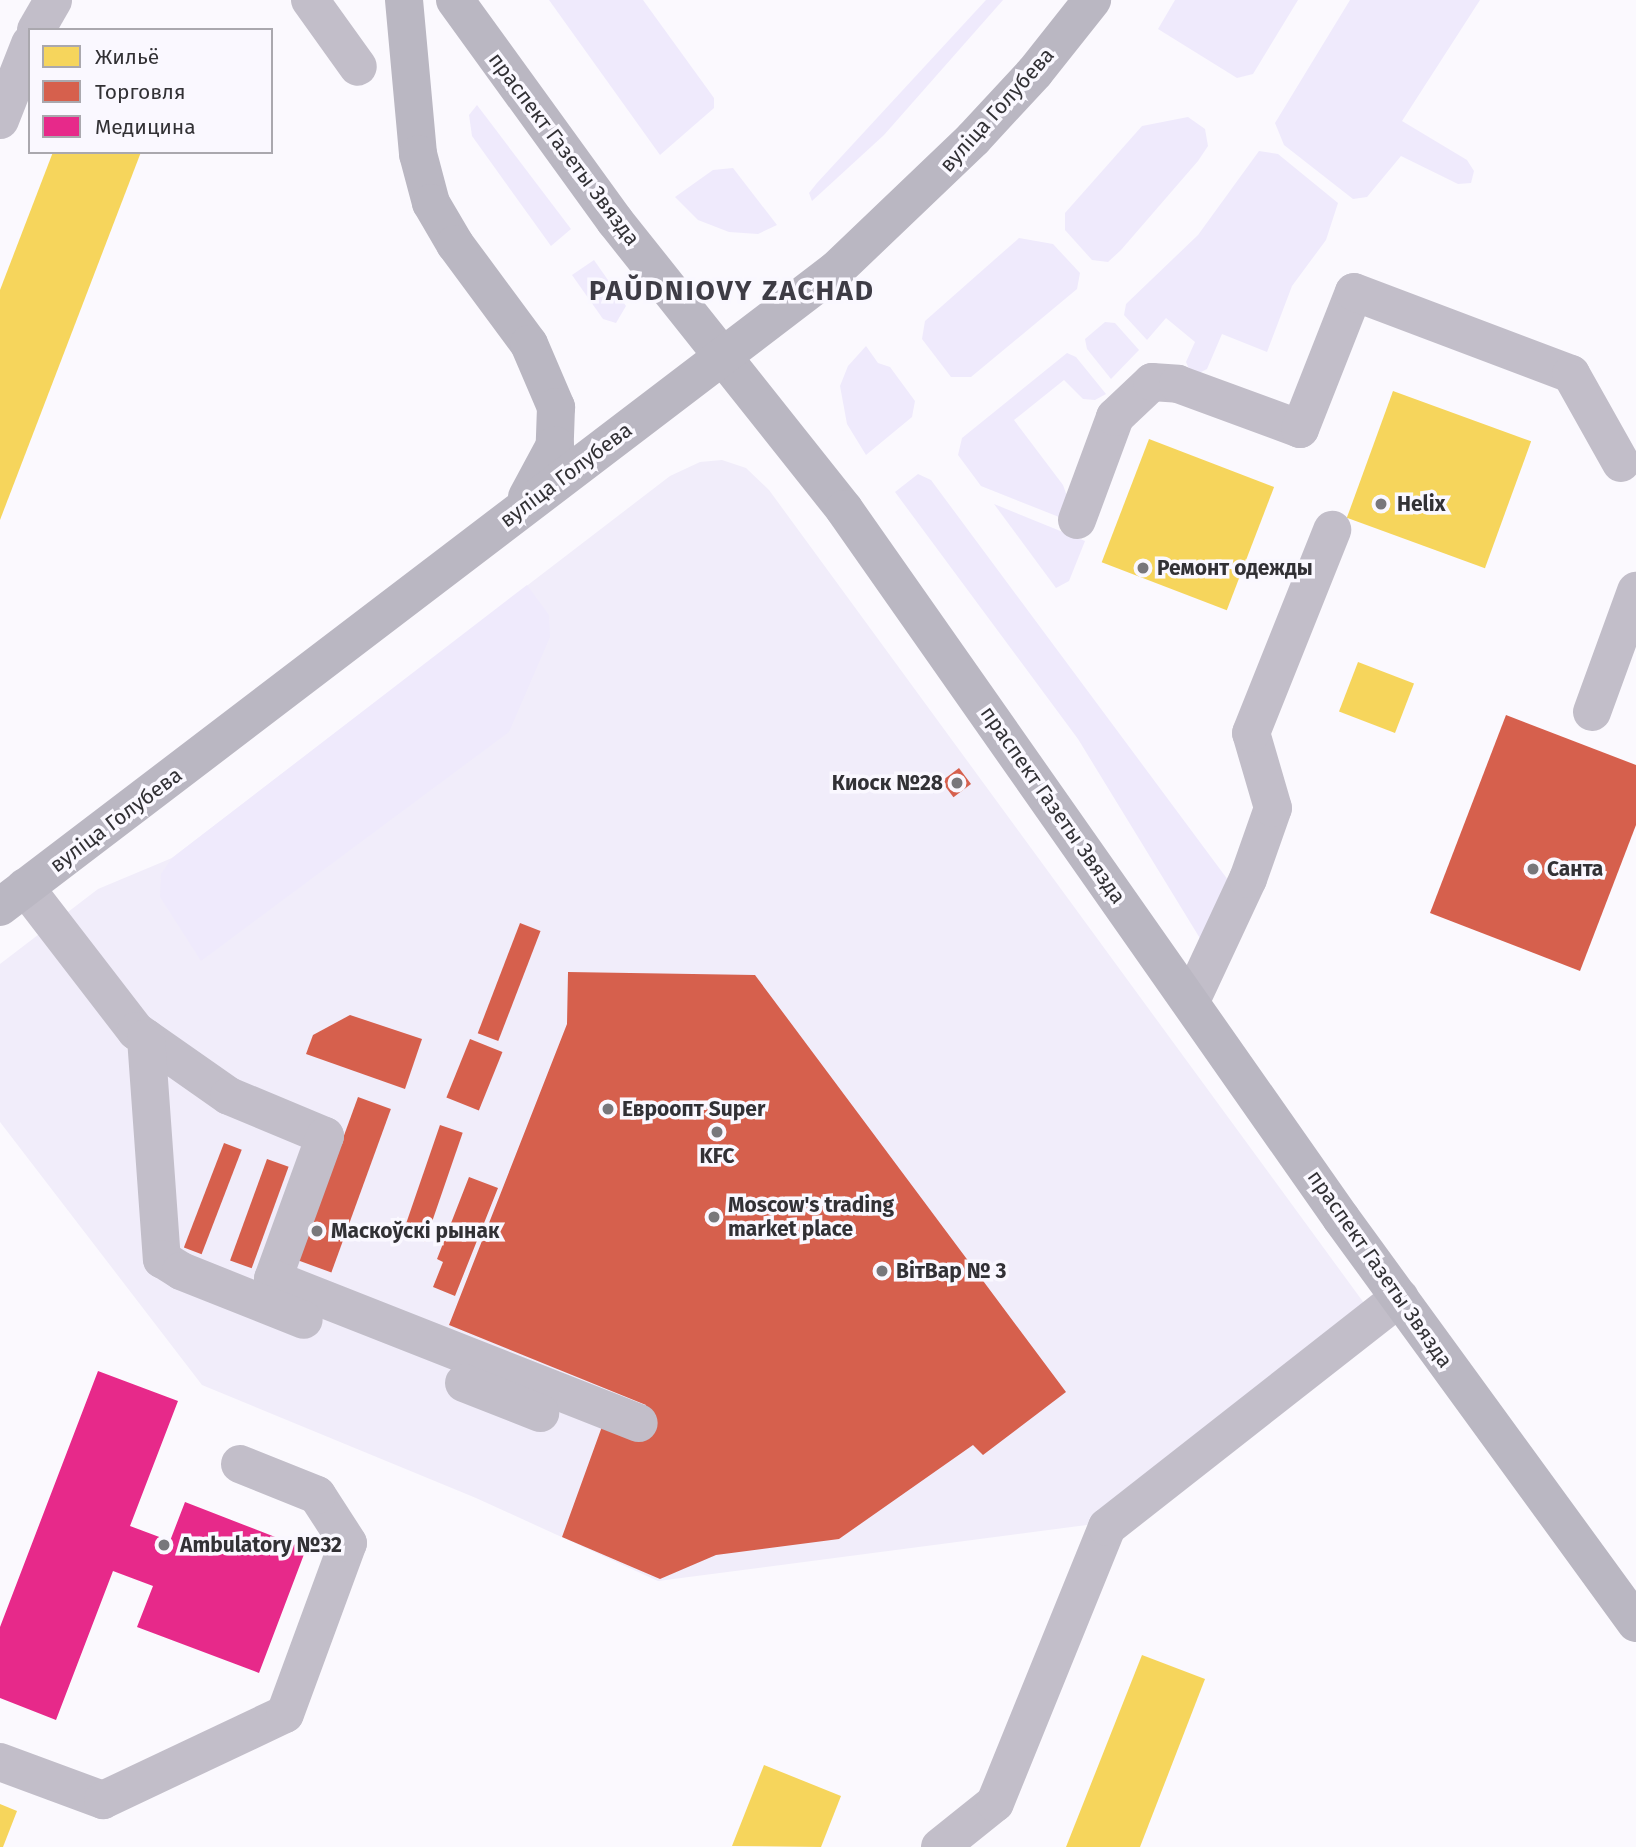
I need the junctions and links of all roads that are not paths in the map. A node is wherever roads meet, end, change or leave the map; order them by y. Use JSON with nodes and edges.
{"nodes":[{"id":1,"x":53,"y":0,"type":"edge"},
{"id":2,"x":310,"y":0,"type":"edge"},
{"id":3,"x":404,"y":0,"type":"edge"},
{"id":4,"x":455,"y":0,"type":"edge"},
{"id":5,"x":1092,"y":0,"type":"edge"},
{"id":6,"x":37,"y":28,"type":"edge"},
{"id":7,"x":28,"y":47,"type":"edge"},
{"id":8,"x":358,"y":66,"type":"dead end"},
{"id":9,"x":6,"y":80,"type":"edge"},
{"id":10,"x":0,"y":120,"type":"edge"},
{"id":11,"x":726,"y":357,"type":"junction"},
{"id":12,"x":1621,"y":463,"type":"dead end"},
{"id":13,"x":510,"y":517,"type":"junction"},
{"id":14,"x":1077,"y":520,"type":"dead end"},
{"id":15,"x":1332,"y":530,"type":"dead end"},
{"id":16,"x":1636,"y":591,"type":"edge"},
{"id":17,"x":1592,"y":712,"type":"dead end"},
{"id":18,"x":13,"y":897,"type":"edge"},
{"id":19,"x":1191,"y":1001,"type":"junction"},
{"id":20,"x":146,"y":1038,"type":"junction"},
{"id":21,"x":1400,"y":1297,"type":"junction"},
{"id":22,"x":540,"y":1413,"type":"dead end"},
{"id":23,"x":639,"y":1423,"type":"dead end"},
{"id":24,"x":240,"y":1464,"type":"dead end"},
{"id":25,"x":1636,"y":1623,"type":"edge"},
{"id":26,"x":0,"y":1762,"type":"edge"},
{"id":27,"x":940,"y":1847,"type":"edge"}],
"edges":[{"from":1,"to":6,"type":"lane"},
{"from":2,"to":8,"type":"lane"},
{"from":3,"to":13,"type":"main road"},
{"from":4,"to":11,"type":"main road","name":"праспект Газеты Звязда"},
{"from":5,"to":11,"type":"main road","name":"вуліца Голубева"},
{"from":7,"to":9,"type":"lane"},
{"from":9,"to":10,"type":"lane"},
{"from":11,"to":13,"type":"main road","name":"вуліца Голубева"},
{"from":11,"to":19,"type":"main road","name":"праспект Газеты Звязда"},
{"from":12,"to":14,"type":"lane"},
{"from":13,"to":18,"type":"main road","name":"вуліца Голубева"},
{"from":15,"to":19,"type":"lane"},
{"from":16,"to":17,"type":"lane"},
{"from":18,"to":20,"type":"lane"},
{"from":19,"to":21,"type":"main road","name":"праспект Газеты Звязда"},
{"from":20,"to":22,"type":"lane"},
{"from":20,"to":23,"type":"lane"},
{"from":21,"to":25,"type":"main road","name":"праспект Газеты Звязда"},
{"from":21,"to":27,"type":"lane"},
{"from":24,"to":26,"type":"lane"}]}
